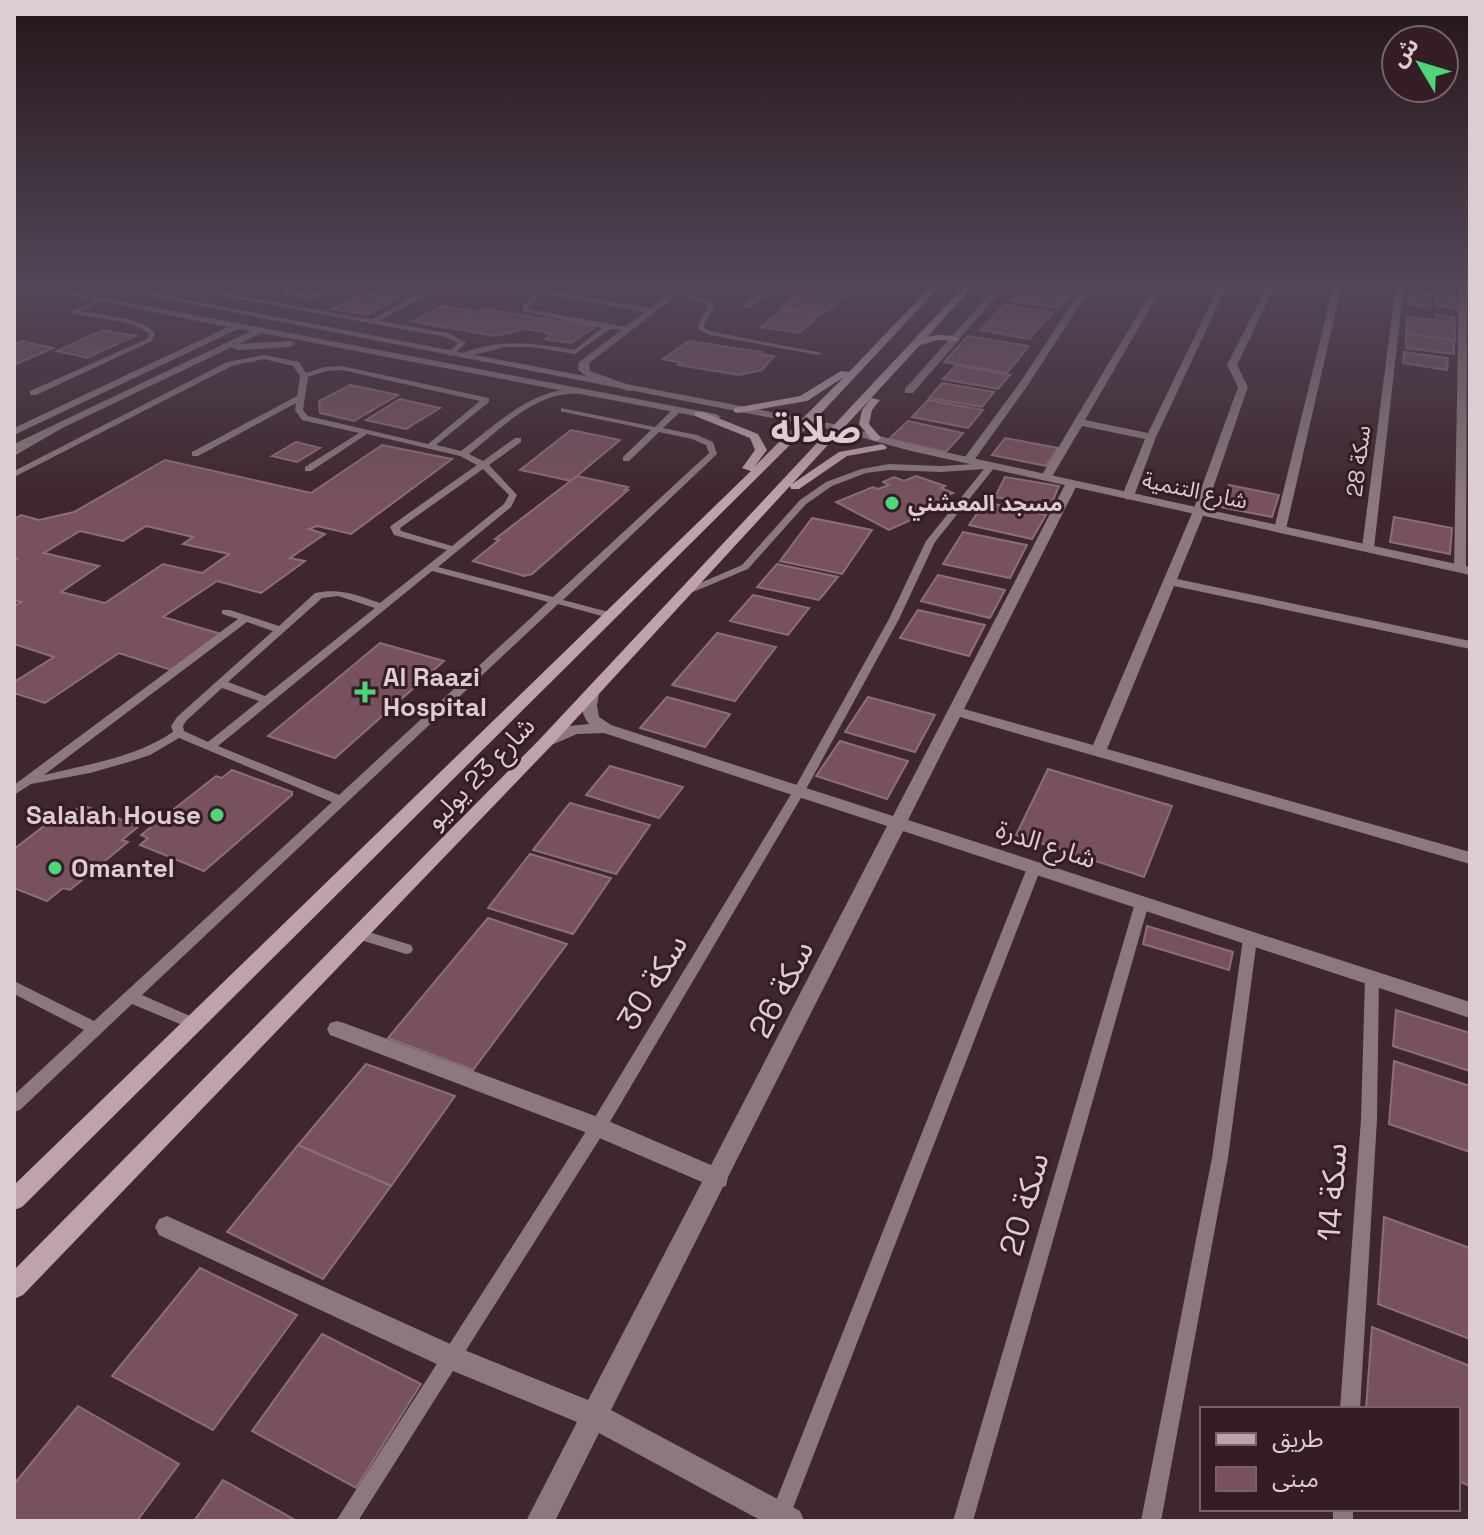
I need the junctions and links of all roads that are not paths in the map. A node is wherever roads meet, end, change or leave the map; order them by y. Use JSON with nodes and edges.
{"nodes":[{"id":1,"x":592,"y":355,"type":"edge"},
{"id":2,"x":115,"y":356,"type":"edge"},
{"id":3,"x":173,"y":356,"type":"edge"},
{"id":4,"x":208,"y":356,"type":"edge"},
{"id":5,"x":211,"y":356,"type":"edge"},
{"id":6,"x":394,"y":356,"type":"edge"},
{"id":7,"x":464,"y":356,"type":"edge"},
{"id":8,"x":867,"y":356,"type":"edge"},
{"id":9,"x":905,"y":356,"type":"edge"},
{"id":10,"x":940,"y":356,"type":"edge"},
{"id":11,"x":1040,"y":356,"type":"edge"},
{"id":12,"x":1117,"y":356,"type":"edge"},
{"id":13,"x":1190,"y":356,"type":"edge"},
{"id":14,"x":1237,"y":356,"type":"edge"},
{"id":15,"x":1321,"y":356,"type":"edge"},
{"id":16,"x":1391,"y":356,"type":"edge"},
{"id":17,"x":1464,"y":356,"type":"edge"},
{"id":18,"x":205,"y":357,"type":"junction"},
{"id":19,"x":862,"y":361,"type":"junction"},
{"id":20,"x":304,"y":376,"type":"junction"},
{"id":21,"x":883,"y":380,"type":"junction"},
{"id":22,"x":532,"y":382,"type":"junction"},
{"id":23,"x":630,"y":388,"type":"junction"},
{"id":24,"x":579,"y":391,"type":"junction"},
{"id":25,"x":909,"y":391,"type":"dead end"},
{"id":26,"x":33,"y":393,"type":"dead end"},
{"id":27,"x":301,"y":397,"type":"junction"},
{"id":28,"x":538,"y":398,"type":"junction"},
{"id":29,"x":564,"y":410,"type":"dead end"},
{"id":30,"x":677,"y":410,"type":"junction"},
{"id":31,"x":738,"y":410,"type":"junction"},
{"id":32,"x":699,"y":414,"type":"junction"},
{"id":33,"x":1078,"y":422,"type":"junction"},
{"id":34,"x":802,"y":427,"type":"junction"},
{"id":35,"x":657,"y":429,"type":"junction"},
{"id":36,"x":14,"y":430,"type":"edge"},
{"id":37,"x":365,"y":432,"type":"junction"},
{"id":38,"x":835,"y":433,"type":"junction"},
{"id":39,"x":1151,"y":437,"type":"junction"},
{"id":40,"x":518,"y":440,"type":"dead end"},
{"id":41,"x":879,"y":442,"type":"junction"},
{"id":42,"x":430,"y":446,"type":"junction"},
{"id":43,"x":14,"y":451,"type":"edge"},
{"id":44,"x":195,"y":454,"type":"dead end"},
{"id":45,"x":463,"y":454,"type":"junction"},
{"id":46,"x":626,"y":459,"type":"dead end"},
{"id":47,"x":968,"y":461,"type":"junction"},
{"id":48,"x":484,"y":465,"type":"junction"},
{"id":49,"x":991,"y":466,"type":"junction"},
{"id":50,"x":955,"y":468,"type":"junction"},
{"id":51,"x":308,"y":469,"type":"dead end"},
{"id":52,"x":14,"y":473,"type":"edge"},
{"id":53,"x":1046,"y":478,"type":"junction"},
{"id":54,"x":978,"y":483,"type":"junction"},
{"id":55,"x":1072,"y":483,"type":"junction"},
{"id":56,"x":740,"y":487,"type":"junction"},
{"id":57,"x":779,"y":493,"type":"junction"},
{"id":58,"x":1128,"y":496,"type":"junction"},
{"id":59,"x":1199,"y":511,"type":"junction"},
{"id":60,"x":1280,"y":529,"type":"junction"},
{"id":61,"x":1368,"y":548,"type":"junction"},
{"id":62,"x":454,"y":549,"type":"junction"},
{"id":63,"x":431,"y":568,"type":"junction"},
{"id":64,"x":1465,"y":570,"type":"edge"},
{"id":65,"x":1169,"y":581,"type":"junction"},
{"id":66,"x":689,"y":590,"type":"junction"},
{"id":67,"x":556,"y":602,"type":"junction"},
{"id":68,"x":382,"y":607,"type":"junction"},
{"id":69,"x":226,"y":612,"type":"dead end"},
{"id":70,"x":609,"y":615,"type":"junction"},
{"id":71,"x":246,"y":618,"type":"junction"},
{"id":72,"x":279,"y":629,"type":"junction"},
{"id":73,"x":1470,"y":645,"type":"edge"},
{"id":74,"x":220,"y":683,"type":"junction"},
{"id":75,"x":592,"y":694,"type":"junction"},
{"id":76,"x":267,"y":700,"type":"junction"},
{"id":77,"x":956,"y":711,"type":"junction"},
{"id":78,"x":606,"y":728,"type":"junction"},
{"id":79,"x":179,"y":733,"type":"junction"},
{"id":80,"x":545,"y":743,"type":"junction"},
{"id":81,"x":209,"y":747,"type":"junction"},
{"id":82,"x":1097,"y":753,"type":"junction"},
{"id":83,"x":18,"y":786,"type":"edge"},
{"id":84,"x":799,"y":791,"type":"junction"},
{"id":85,"x":342,"y":801,"type":"junction"},
{"id":86,"x":900,"y":822,"type":"junction"},
{"id":87,"x":1470,"y":858,"type":"edge"},
{"id":88,"x":1034,"y":868,"type":"junction"},
{"id":89,"x":1142,"y":903,"type":"junction"},
{"id":90,"x":359,"y":934,"type":"junction"},
{"id":91,"x":1250,"y":939,"type":"junction"},
{"id":92,"x":406,"y":949,"type":"dead end"},
{"id":93,"x":1372,"y":978,"type":"junction"},
{"id":94,"x":14,"y":987,"type":"edge"},
{"id":95,"x":131,"y":997,"type":"junction"},
{"id":96,"x":1470,"y":1010,"type":"edge"},
{"id":97,"x":192,"y":1023,"type":"junction"},
{"id":98,"x":96,"y":1029,"type":"junction"},
{"id":99,"x":337,"y":1029,"type":"dead end"},
{"id":100,"x":14,"y":1105,"type":"edge"},
{"id":101,"x":598,"y":1127,"type":"junction"},
{"id":102,"x":718,"y":1179,"type":"junction"},
{"id":103,"x":14,"y":1200,"type":"edge"},
{"id":104,"x":167,"y":1227,"type":"dead end"},
{"id":105,"x":14,"y":1287,"type":"edge"},
{"id":106,"x":450,"y":1357,"type":"junction"},
{"id":107,"x":1350,"y":1407,"type":"edge"},
{"id":108,"x":595,"y":1416,"type":"junction"},
{"id":109,"x":783,"y":1519,"type":"edge"},
{"id":110,"x":346,"y":1521,"type":"edge"},
{"id":111,"x":540,"y":1521,"type":"edge"},
{"id":112,"x":963,"y":1521,"type":"edge"},
{"id":113,"x":1151,"y":1521,"type":"edge"}],
"edges":[{"from":1,"to":23,"type":"street"},
{"from":2,"to":26,"type":"lane"},
{"from":3,"to":36,"type":"street"},
{"from":4,"to":18,"type":"street"},
{"from":5,"to":18,"type":"street"},
{"from":6,"to":22,"type":"street","name":"شارع التنمية"},
{"from":7,"to":23,"type":"street","name":"شارع التنمية"},
{"from":8,"to":19,"type":"main road","name":"شارع 23 يوليو"},
{"from":9,"to":21,"type":"main road","name":"شارع 23 يوليو"},
{"from":10,"to":25,"type":"street"},
{"from":11,"to":47,"type":"street"},
{"from":12,"to":33,"type":"street"},
{"from":13,"to":39,"type":"street"},
{"from":14,"to":59,"type":"street"},
{"from":15,"to":60,"type":"street"},
{"from":16,"to":61,"type":"street","name":"سكة 28"},
{"from":17,"to":64,"type":"street"},
{"from":18,"to":43,"type":"street"},
{"from":19,"to":31,"type":"main road"},
{"from":19,"to":34,"type":"main road","name":"شارع 23 يوليو"},
{"from":20,"to":27,"type":"lane"},
{"from":20,"to":42,"type":"lane"},
{"from":20,"to":52,"type":"lane"},
{"from":21,"to":38,"type":"main road","name":"شارع 23 يوليو"},
{"from":21,"to":41,"type":"main road"},
{"from":22,"to":24,"type":"street","name":"شارع التنمية"},
{"from":22,"to":28,"type":"lane"},
{"from":23,"to":31,"type":"street","name":"شارع التنمية"},
{"from":24,"to":28,"type":"lane"},
{"from":24,"to":30,"type":"street","name":"شارع التنمية"},
{"from":27,"to":37,"type":"lane"},
{"from":27,"to":44,"type":"lane"},
{"from":28,"to":45,"type":"lane"},
{"from":29,"to":35,"type":"lane"},
{"from":30,"to":32,"type":"street","name":"شارع التنمية"},
{"from":30,"to":35,"type":"lane"},
{"from":31,"to":34,"type":"street","name":"شارع التنمية"},
{"from":32,"to":34,"type":"street","name":"شارع التنمية"},
{"from":32,"to":56,"type":"main road"},
{"from":33,"to":39,"type":"street"},
{"from":33,"to":53,"type":"street"},
{"from":34,"to":38,"type":"street","name":"شارع التنمية"},
{"from":34,"to":56,"type":"main road","name":"شارع 23 يوليو"},
{"from":35,"to":46,"type":"lane"},
{"from":35,"to":67,"type":"lane"},
{"from":37,"to":42,"type":"lane"},
{"from":37,"to":51,"type":"lane"},
{"from":38,"to":41,"type":"street","name":"شارع التنمية"},
{"from":38,"to":57,"type":"main road","name":"شارع 23 يوليو"},
{"from":39,"to":58,"type":"street"},
{"from":40,"to":48,"type":"lane"},
{"from":41,"to":47,"type":"street","name":"شارع التنمية"},
{"from":41,"to":57,"type":"main road"},
{"from":42,"to":45,"type":"lane"},
{"from":45,"to":48,"type":"lane"},
{"from":47,"to":49,"type":"street","name":"شارع التنمية"},
{"from":48,"to":62,"type":"lane"},
{"from":48,"to":62,"type":"lane"},
{"from":49,"to":50,"type":"lane"},
{"from":49,"to":53,"type":"street","name":"شارع التنمية"},
{"from":49,"to":54,"type":"lane","name":"سكة 30"},
{"from":50,"to":54,"type":"lane"},
{"from":50,"to":66,"type":"lane"},
{"from":53,"to":55,"type":"street","name":"شارع التنمية"},
{"from":54,"to":84,"type":"lane","name":"سكة 30"},
{"from":55,"to":58,"type":"street","name":"شارع التنمية"},
{"from":55,"to":77,"type":"street","name":"سكة 26"},
{"from":56,"to":70,"type":"main road","name":"شارع 23 يوليو"},
{"from":57,"to":66,"type":"main road","name":"شارع 23 يوليو"},
{"from":58,"to":59,"type":"street","name":"شارع التنمية"},
{"from":59,"to":60,"type":"street","name":"شارع التنمية"},
{"from":59,"to":65,"type":"street"},
{"from":60,"to":61,"type":"street","name":"شارع التنمية"},
{"from":61,"to":64,"type":"street","name":"شارع التنمية"},
{"from":62,"to":63,"type":"lane"},
{"from":63,"to":67,"type":"lane"},
{"from":63,"to":68,"type":"lane"},
{"from":65,"to":73,"type":"street"},
{"from":65,"to":82,"type":"street"},
{"from":66,"to":75,"type":"main road","name":"شارع 23 يوليو"},
{"from":67,"to":70,"type":"lane"},
{"from":67,"to":85,"type":"lane"},
{"from":68,"to":72,"type":"lane"},
{"from":68,"to":76,"type":"lane"},
{"from":69,"to":71,"type":"lane"},
{"from":70,"to":97,"type":"main road","name":"شارع 23 يوليو"},
{"from":71,"to":72,"type":"lane"},
{"from":71,"to":83,"type":"lane"},
{"from":72,"to":74,"type":"lane"},
{"from":74,"to":76,"type":"lane"},
{"from":74,"to":79,"type":"lane"},
{"from":75,"to":78,"type":"street"},
{"from":75,"to":80,"type":"main road","name":"شارع 23 يوليو"},
{"from":76,"to":81,"type":"lane"},
{"from":77,"to":82,"type":"street"},
{"from":77,"to":86,"type":"street","name":"سكة 26"},
{"from":78,"to":80,"type":"street","name":"شارع الدرة"},
{"from":78,"to":84,"type":"street","name":"شارع الدرة"},
{"from":79,"to":81,"type":"lane"},
{"from":79,"to":83,"type":"lane"},
{"from":80,"to":90,"type":"main road","name":"شارع 23 يوليو"},
{"from":81,"to":85,"type":"lane"},
{"from":82,"to":87,"type":"street"},
{"from":84,"to":86,"type":"street","name":"شارع الدرة"},
{"from":84,"to":101,"type":"lane","name":"سكة 30"},
{"from":85,"to":95,"type":"lane"},
{"from":86,"to":88,"type":"street","name":"شارع الدرة"},
{"from":86,"to":102,"type":"street","name":"سكة 26"},
{"from":88,"to":89,"type":"street","name":"شارع الدرة"},
{"from":88,"to":109,"type":"lane"},
{"from":89,"to":91,"type":"street","name":"شارع الدرة"},
{"from":89,"to":112,"type":"lane","name":"سكة 20"},
{"from":90,"to":92,"type":"lane"},
{"from":90,"to":105,"type":"main road","name":"شارع 23 يوليو"},
{"from":91,"to":93,"type":"street","name":"شارع الدرة"},
{"from":91,"to":113,"type":"lane"},
{"from":93,"to":96,"type":"street","name":"شارع الدرة"},
{"from":93,"to":107,"type":"lane","name":"سكة 14"},
{"from":94,"to":98,"type":"lane"},
{"from":95,"to":97,"type":"lane"},
{"from":95,"to":98,"type":"lane"},
{"from":97,"to":103,"type":"main road","name":"شارع 23 يوليو"},
{"from":98,"to":100,"type":"lane"},
{"from":99,"to":101,"type":"street"},
{"from":101,"to":102,"type":"street"},
{"from":101,"to":106,"type":"lane","name":"سكة 30"},
{"from":102,"to":108,"type":"street","name":"سكة 26"},
{"from":104,"to":106,"type":"street"},
{"from":106,"to":108,"type":"street"},
{"from":106,"to":110,"type":"lane","name":"سكة 30"},
{"from":108,"to":109,"type":"street"},
{"from":108,"to":111,"type":"street","name":"سكة 26"}]}
